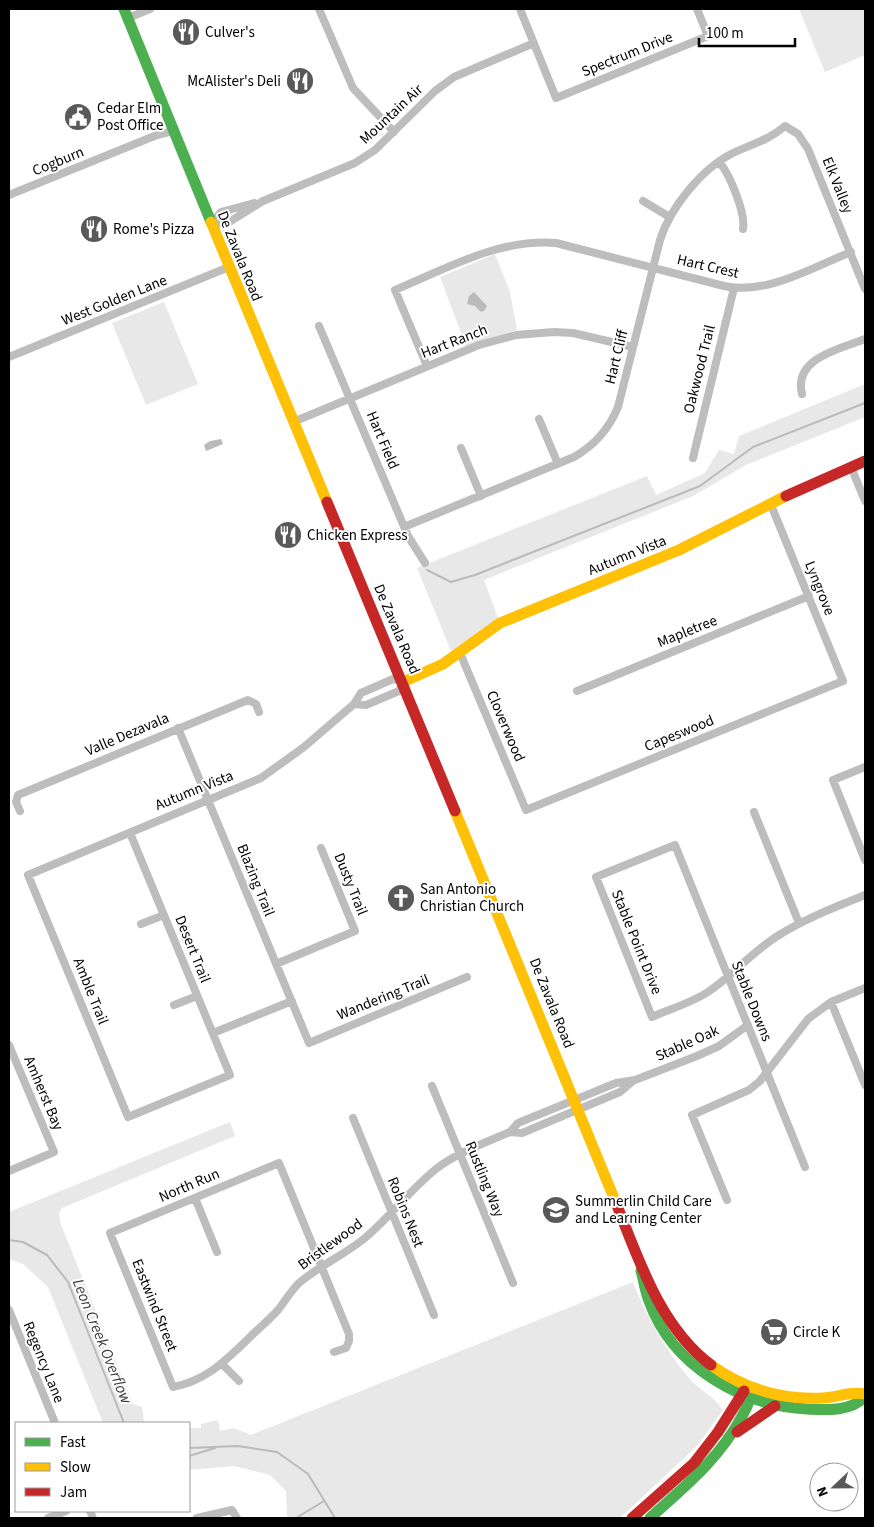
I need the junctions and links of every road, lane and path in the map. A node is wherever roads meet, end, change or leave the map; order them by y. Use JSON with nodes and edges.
{"nodes":[{"id":1,"x":150,"y":9,"type":"edge"},
{"id":2,"x":319,"y":9,"type":"edge"},
{"id":3,"x":520,"y":9,"type":"edge"},
{"id":4,"x":697,"y":9,"type":"edge"},
{"id":5,"x":126,"y":13,"type":"edge"},
{"id":6,"x":534,"y":43,"type":"junction"},
{"id":7,"x":785,"y":126,"type":"joint"},
{"id":8,"x":173,"y":131,"type":"junction"},
{"id":9,"x":394,"y":132,"type":"junction"},
{"id":10,"x":720,"y":162,"type":"junction"},
{"id":11,"x":9,"y":195,"type":"edge"},
{"id":12,"x":643,"y":201,"type":"dead end"},
{"id":13,"x":668,"y":216,"type":"junction"},
{"id":14,"x":211,"y":224,"type":"junction"},
{"id":15,"x":743,"y":229,"type":"dead end"},
{"id":16,"x":850,"y":252,"type":"junction"},
{"id":17,"x":229,"y":267,"type":"junction"},
{"id":18,"x":653,"y":267,"type":"junction"},
{"id":19,"x":734,"y":288,"type":"junction"},
{"id":20,"x":865,"y":289,"type":"edge"},
{"id":21,"x":319,"y":326,"type":"dead end"},
{"id":22,"x":865,"y":339,"type":"edge"},
{"id":23,"x":633,"y":347,"type":"junction"},
{"id":24,"x":9,"y":357,"type":"edge"},
{"id":25,"x":427,"y":366,"type":"junction"},
{"id":26,"x":802,"y":394,"type":"dead end"},
{"id":27,"x":350,"y":398,"type":"junction"},
{"id":28,"x":539,"y":419,"type":"dead end"},
{"id":29,"x":293,"y":422,"type":"junction"},
{"id":30,"x":461,"y":448,"type":"dead end"},
{"id":31,"x":693,"y":458,"type":"dead end"},
{"id":32,"x":865,"y":461,"type":"edge"},
{"id":33,"x":558,"y":464,"type":"junction"},
{"id":34,"x":852,"y":467,"type":"junction"},
{"id":35,"x":481,"y":496,"type":"junction"},
{"id":36,"x":865,"y":500,"type":"edge"},
{"id":37,"x":771,"y":505,"type":"junction"},
{"id":38,"x":404,"y":526,"type":"junction"},
{"id":39,"x":425,"y":563,"type":"dead end"},
{"id":40,"x":808,"y":596,"type":"junction"},
{"id":41,"x":460,"y":652,"type":"junction"},
{"id":42,"x":842,"y":681,"type":"joint"},
{"id":43,"x":402,"y":682,"type":"junction"},
{"id":44,"x":577,"y":691,"type":"dead end"},
{"id":45,"x":354,"y":704,"type":"junction"},
{"id":46,"x":259,"y":712,"type":"dead end"},
{"id":47,"x":178,"y":728,"type":"junction"},
{"id":48,"x":865,"y":767,"type":"edge"},
{"id":49,"x":209,"y":800,"type":"junction"},
{"id":50,"x":526,"y":810,"type":"joint"},
{"id":51,"x":20,"y":811,"type":"dead end"},
{"id":52,"x":754,"y":812,"type":"dead end"},
{"id":53,"x":130,"y":833,"type":"junction"},
{"id":54,"x":321,"y":848,"type":"dead end"},
{"id":55,"x":865,"y":860,"type":"edge"},
{"id":56,"x":28,"y":875,"type":"joint"},
{"id":57,"x":596,"y":877,"type":"joint"},
{"id":58,"x":865,"y":895,"type":"edge"},
{"id":59,"x":164,"y":915,"type":"junction"},
{"id":60,"x":799,"y":923,"type":"junction"},
{"id":61,"x":141,"y":924,"type":"dead end"},
{"id":62,"x":276,"y":964,"type":"junction"},
{"id":63,"x":727,"y":976,"type":"junction"},
{"id":64,"x":467,"y":977,"type":"dead end"},
{"id":65,"x":865,"y":988,"type":"edge"},
{"id":66,"x":197,"y":996,"type":"junction"},
{"id":67,"x":292,"y":1001,"type":"junction"},
{"id":68,"x":831,"y":1002,"type":"junction"},
{"id":69,"x":174,"y":1005,"type":"dead end"},
{"id":70,"x":748,"y":1026,"type":"junction"},
{"id":71,"x":213,"y":1033,"type":"junction"},
{"id":72,"x":309,"y":1043,"type":"joint"},
{"id":73,"x":9,"y":1045,"type":"edge"},
{"id":74,"x":767,"y":1073,"type":"junction"},
{"id":75,"x":230,"y":1075,"type":"joint"},
{"id":76,"x":865,"y":1085,"type":"edge"},
{"id":77,"x":432,"y":1086,"type":"dead end"},
{"id":78,"x":577,"y":1104,"type":"junction"},
{"id":79,"x":353,"y":1118,"type":"dead end"},
{"id":80,"x":460,"y":1154,"type":"junction"},
{"id":81,"x":805,"y":1167,"type":"dead end"},
{"id":82,"x":9,"y":1171,"type":"edge"},
{"id":83,"x":195,"y":1198,"type":"junction"},
{"id":84,"x":726,"y":1200,"type":"dead end"},
{"id":85,"x":392,"y":1212,"type":"junction"},
{"id":86,"x":110,"y":1233,"type":"joint"},
{"id":87,"x":217,"y":1252,"type":"dead end"},
{"id":88,"x":640,"y":1262,"type":"junction"},
{"id":89,"x":322,"y":1268,"type":"junction"},
{"id":90,"x":513,"y":1284,"type":"dead end"},
{"id":91,"x":9,"y":1310,"type":"edge"},
{"id":92,"x":434,"y":1315,"type":"dead end"},
{"id":93,"x":334,"y":1352,"type":"dead end"},
{"id":94,"x":222,"y":1364,"type":"junction"},
{"id":95,"x":712,"y":1379,"type":"junction"},
{"id":96,"x":239,"y":1381,"type":"dead end"},
{"id":97,"x":749,"y":1386,"type":"junction"},
{"id":98,"x":173,"y":1387,"type":"joint"},
{"id":99,"x":865,"y":1395,"type":"edge"},
{"id":100,"x":745,"y":1397,"type":"junction"},
{"id":101,"x":775,"y":1406,"type":"junction"},
{"id":102,"x":731,"y":1412,"type":"junction"},
{"id":103,"x":55,"y":1422,"type":"edge"},
{"id":104,"x":733,"y":1434,"type":"junction"},
{"id":105,"x":63,"y":1512,"type":"edge"},
{"id":106,"x":48,"y":1518,"type":"edge"},
{"id":107,"x":197,"y":1518,"type":"edge"},
{"id":108,"x":237,"y":1518,"type":"edge"},
{"id":109,"x":632,"y":1518,"type":"edge"},
{"id":110,"x":650,"y":1518,"type":"edge"}],
"edges":[{"from":1,"to":5,"type":"street"},
{"from":2,"to":9,"type":"street"},
{"from":3,"to":6,"type":"street"},
{"from":4,"to":6,"type":"street","name":"Spectrum Drive"},
{"from":5,"to":8,"type":"main road","name":"De Zavala Road"},
{"from":6,"to":9,"type":"street","name":"Mountain Air"},
{"from":7,"to":10,"type":"street","name":"Hart Cliff"},
{"from":7,"to":16,"type":"street","name":"Elk Valley"},
{"from":8,"to":11,"type":"street","name":"Cogburn"},
{"from":8,"to":14,"type":"main road","name":"De Zavala Road"},
{"from":9,"to":14,"type":"street","name":"Mountain Air"},
{"from":10,"to":13,"type":"street","name":"Hart Cliff"},
{"from":10,"to":15,"type":"street"},
{"from":12,"to":13,"type":"street"},
{"from":13,"to":18,"type":"street","name":"Hart Cliff"},
{"from":14,"to":17,"type":"main road","name":"De Zavala Road"},
{"from":16,"to":19,"type":"street","name":"Hart Crest"},
{"from":16,"to":20,"type":"street","name":"Elk Valley"},
{"from":17,"to":24,"type":"street","name":"West Golden Lane"},
{"from":17,"to":29,"type":"main road","name":"De Zavala Road"},
{"from":18,"to":19,"type":"street","name":"Hart Crest"},
{"from":18,"to":23,"type":"street","name":"Hart Cliff"},
{"from":18,"to":25,"type":"street","name":"Hart Crest"},
{"from":19,"to":31,"type":"street","name":"Oakwood Trail"},
{"from":21,"to":27,"type":"street","name":"Hart Field"},
{"from":22,"to":26,"type":"street"},
{"from":23,"to":25,"type":"street","name":"Hart Ranch"},
{"from":23,"to":33,"type":"street","name":"Hart Cliff"},
{"from":25,"to":27,"type":"street","name":"Hart Ranch"},
{"from":27,"to":29,"type":"street","name":"Hart Ranch"},
{"from":27,"to":38,"type":"street","name":"Hart Field"},
{"from":28,"to":33,"type":"street"},
{"from":29,"to":43,"type":"main road","name":"De Zavala Road"},
{"from":30,"to":35,"type":"street"},
{"from":32,"to":34,"type":"main road","name":"Autumn Vista"},
{"from":33,"to":35,"type":"street","name":"Hart Cliff"},
{"from":34,"to":36,"type":"street"},
{"from":34,"to":37,"type":"main road","name":"Autumn Vista"},
{"from":35,"to":38,"type":"street","name":"Hart Cliff"},
{"from":37,"to":40,"type":"street","name":"Lyngrove"},
{"from":37,"to":41,"type":"main road","name":"Autumn Vista"},
{"from":38,"to":39,"type":"street","name":"Hart Field"},
{"from":40,"to":42,"type":"street","name":"Lyngrove"},
{"from":40,"to":44,"type":"street","name":"Mapletree"},
{"from":41,"to":43,"type":"main road","name":"Autumn Vista"},
{"from":41,"to":50,"type":"street","name":"Cloverwood"},
{"from":42,"to":50,"type":"street","name":"Capeswood"},
{"from":43,"to":45,"type":"street","name":"Autumn Vista"},
{"from":43,"to":45,"type":"street","name":"Autumn Vista"},
{"from":43,"to":78,"type":"main road","name":"De Zavala Road"},
{"from":45,"to":49,"type":"street","name":"Autumn Vista"},
{"from":46,"to":47,"type":"street","name":"Valle Dezavala"},
{"from":47,"to":49,"type":"street","name":"Blazing Trail"},
{"from":47,"to":51,"type":"street","name":"Valle Dezavala"},
{"from":48,"to":55,"type":"street"},
{"from":49,"to":53,"type":"street","name":"Autumn Vista"},
{"from":49,"to":62,"type":"street","name":"Blazing Trail"},
{"from":52,"to":60,"type":"street"},
{"from":53,"to":56,"type":"street","name":"Autumn Vista"},
{"from":53,"to":59,"type":"street","name":"Desert Trail"},
{"from":54,"to":62,"type":"street","name":"Dusty Trail"},
{"from":56,"to":75,"type":"street","name":"Amble Trail"},
{"from":57,"to":63,"type":"street","name":"Stable Downs"},
{"from":57,"to":63,"type":"street","name":"Stable Point Drive"},
{"from":58,"to":60,"type":"street"},
{"from":59,"to":61,"type":"street"},
{"from":59,"to":66,"type":"street","name":"Desert Trail"},
{"from":60,"to":63,"type":"street"},
{"from":62,"to":67,"type":"street","name":"Blazing Trail"},
{"from":63,"to":70,"type":"street","name":"Stable Downs"},
{"from":64,"to":72,"type":"street","name":"Wandering Trail"},
{"from":65,"to":68,"type":"street"},
{"from":66,"to":69,"type":"street"},
{"from":66,"to":71,"type":"street","name":"Desert Trail"},
{"from":67,"to":71,"type":"street"},
{"from":67,"to":72,"type":"street","name":"Blazing Trail"},
{"from":68,"to":74,"type":"street"},
{"from":68,"to":76,"type":"street"},
{"from":70,"to":74,"type":"street","name":"Stable Downs"},
{"from":70,"to":78,"type":"street","name":"Stable Oak"},
{"from":71,"to":75,"type":"street","name":"Desert Trail"},
{"from":73,"to":82,"type":"street","name":"Amherst Bay"},
{"from":74,"to":81,"type":"street","name":"Stable Downs"},
{"from":74,"to":84,"type":"street"},
{"from":77,"to":80,"type":"street","name":"Rustling Way"},
{"from":78,"to":80,"type":"street","name":"Bristlewood"},
{"from":78,"to":88,"type":"main road","name":"De Zavala Road"},
{"from":79,"to":85,"type":"street","name":"Robins Nest"},
{"from":80,"to":85,"type":"street","name":"Bristlewood"},
{"from":80,"to":90,"type":"street","name":"Rustling Way"},
{"from":83,"to":86,"type":"street","name":"North Run"},
{"from":83,"to":87,"type":"street"},
{"from":83,"to":89,"type":"street","name":"North Run"},
{"from":85,"to":89,"type":"street","name":"Bristlewood"},
{"from":85,"to":92,"type":"street","name":"Robins Nest"},
{"from":86,"to":98,"type":"street","name":"Eastwind Street"},
{"from":88,"to":95,"type":"main road","name":"De Zavala Road"},
{"from":88,"to":97,"type":"main road","name":"De Zavala Road"},
{"from":89,"to":93,"type":"street"},
{"from":89,"to":94,"type":"street","name":"Bristlewood"},
{"from":91,"to":103,"type":"street","name":"Regency Lane"},
{"from":94,"to":96,"type":"street"},
{"from":94,"to":98,"type":"street","name":"Bristlewood"},
{"from":95,"to":100,"type":"main road","name":"De Zavala Road"},
{"from":95,"to":102,"type":"main road"},
{"from":97,"to":99,"type":"main road","name":"De Zavala Road"},
{"from":97,"to":100,"type":"main road"},
{"from":99,"to":101,"type":"main road","name":"De Zavala Road"},
{"from":100,"to":101,"type":"main road","name":"De Zavala Road"},
{"from":100,"to":102,"type":"main road"},
{"from":100,"to":104,"type":"main road"},
{"from":101,"to":104,"type":"main road"},
{"from":102,"to":109,"type":"main road"},
{"from":104,"to":110,"type":"main road"},
{"from":105,"to":106,"type":"street"},
{"from":107,"to":108,"type":"street"}]}
